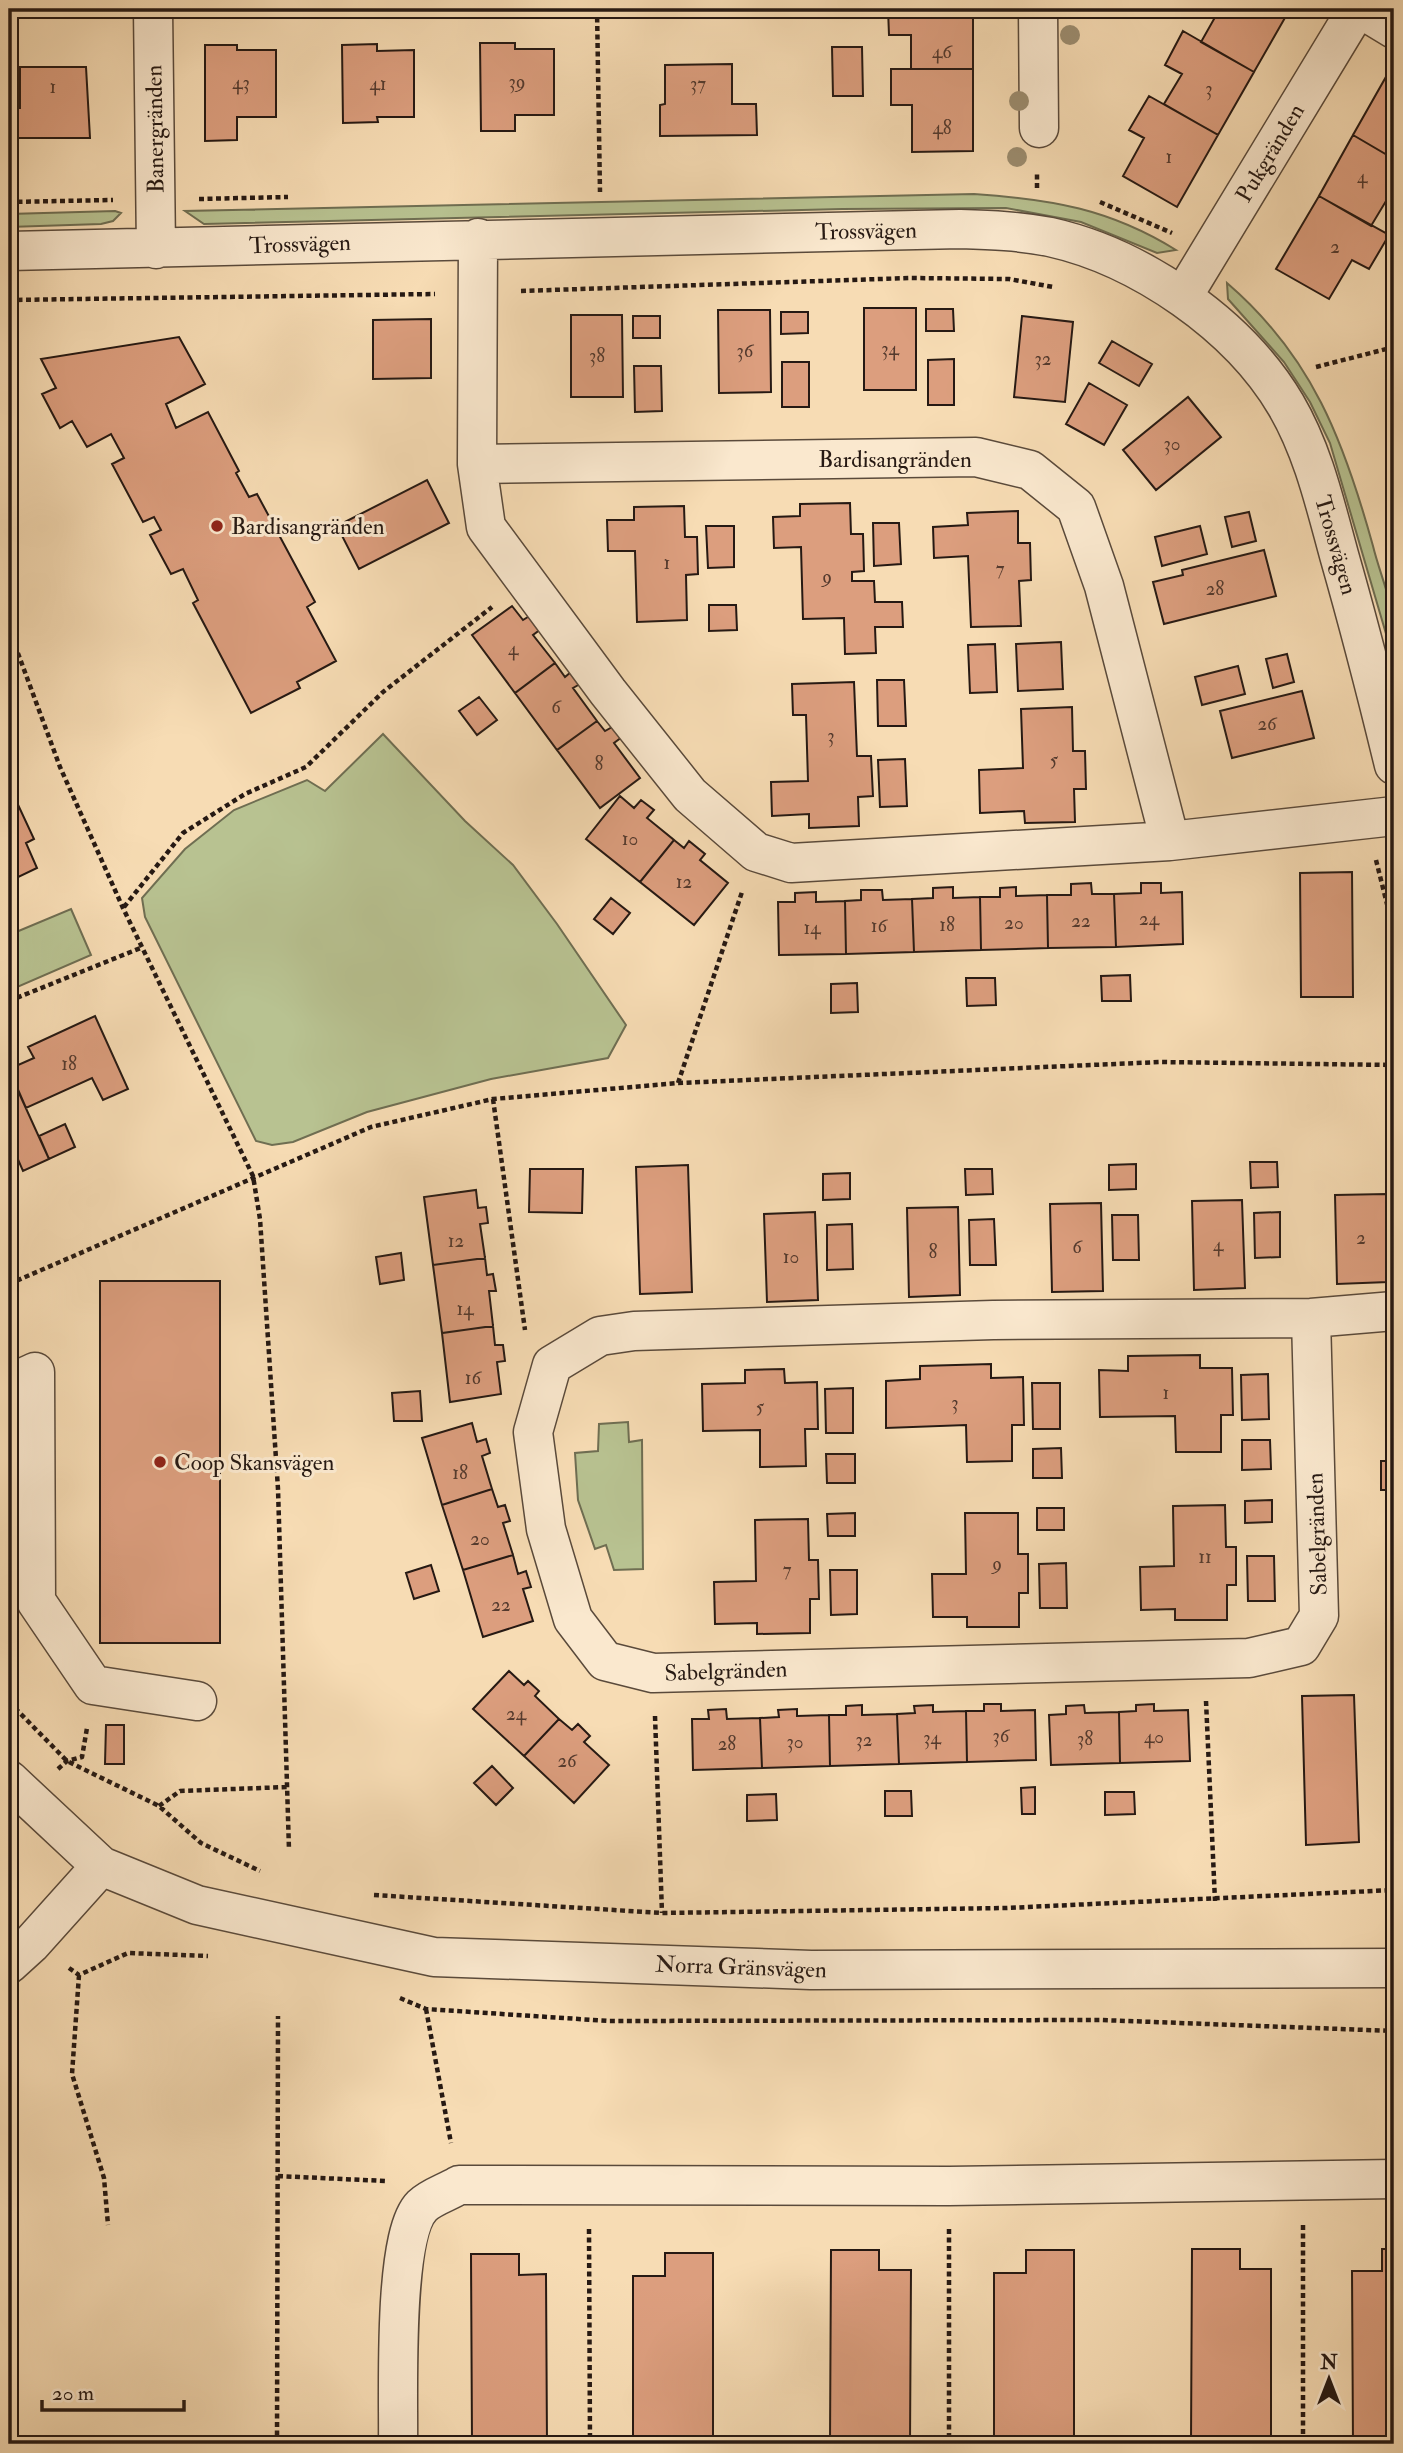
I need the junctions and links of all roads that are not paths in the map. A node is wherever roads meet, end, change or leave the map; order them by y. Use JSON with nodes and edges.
{"nodes":[{"id":1,"x":153,"y":9,"type":"edge"},
{"id":2,"x":1038,"y":9,"type":"edge"},
{"id":3,"x":1359,"y":9,"type":"edge"},
{"id":4,"x":1394,"y":29,"type":"edge"},
{"id":5,"x":1039,"y":128,"type":"dead end"},
{"id":6,"x":478,"y":238,"type":"junction"},
{"id":7,"x":156,"y":249,"type":"junction"},
{"id":8,"x":9,"y":251,"type":"edge"},
{"id":9,"x":1182,"y":296,"type":"junction"},
{"id":10,"x":477,"y":464,"type":"junction"},
{"id":11,"x":1394,"y":765,"type":"edge"},
{"id":12,"x":1380,"y":818,"type":"edge"},
{"id":13,"x":1170,"y":841,"type":"junction"},
{"id":14,"x":1394,"y":1311,"type":"edge"},
{"id":15,"x":1311,"y":1318,"type":"junction"},
{"id":16,"x":9,"y":1384,"type":"edge"},
{"id":17,"x":197,"y":1701,"type":"dead end"},
{"id":18,"x":9,"y":1780,"type":"edge"},
{"id":19,"x":101,"y":1866,"type":"junction"},
{"id":20,"x":9,"y":1964,"type":"edge"},
{"id":21,"x":1394,"y":1968,"type":"edge"},
{"id":22,"x":1394,"y":2179,"type":"edge"},
{"id":23,"x":398,"y":2444,"type":"edge"}],
"edges":[{"from":1,"to":7,"type":"street","name":"Banergränden"},
{"from":2,"to":5,"type":"street"},
{"from":3,"to":4,"type":"street","name":"Pukgränden"},
{"from":3,"to":9,"type":"street","name":"Pukgränden"},
{"from":6,"to":7,"type":"street","name":"Trossvägen"},
{"from":6,"to":9,"type":"street","name":"Trossvägen"},
{"from":6,"to":10,"type":"street"},
{"from":7,"to":8,"type":"street","name":"Trossvägen"},
{"from":9,"to":11,"type":"street","name":"Trossvägen"},
{"from":10,"to":13,"type":"street"},
{"from":10,"to":13,"type":"street","name":"Bardisangränden"},
{"from":12,"to":13,"type":"street"},
{"from":14,"to":15,"type":"street"},
{"from":15,"to":15,"type":"street","name":"Sabelgränden"},
{"from":16,"to":17,"type":"street"},
{"from":18,"to":19,"type":"street"},
{"from":19,"to":20,"type":"street"},
{"from":19,"to":21,"type":"street","name":"Norra Gränsvägen"},
{"from":22,"to":23,"type":"street"}]}
